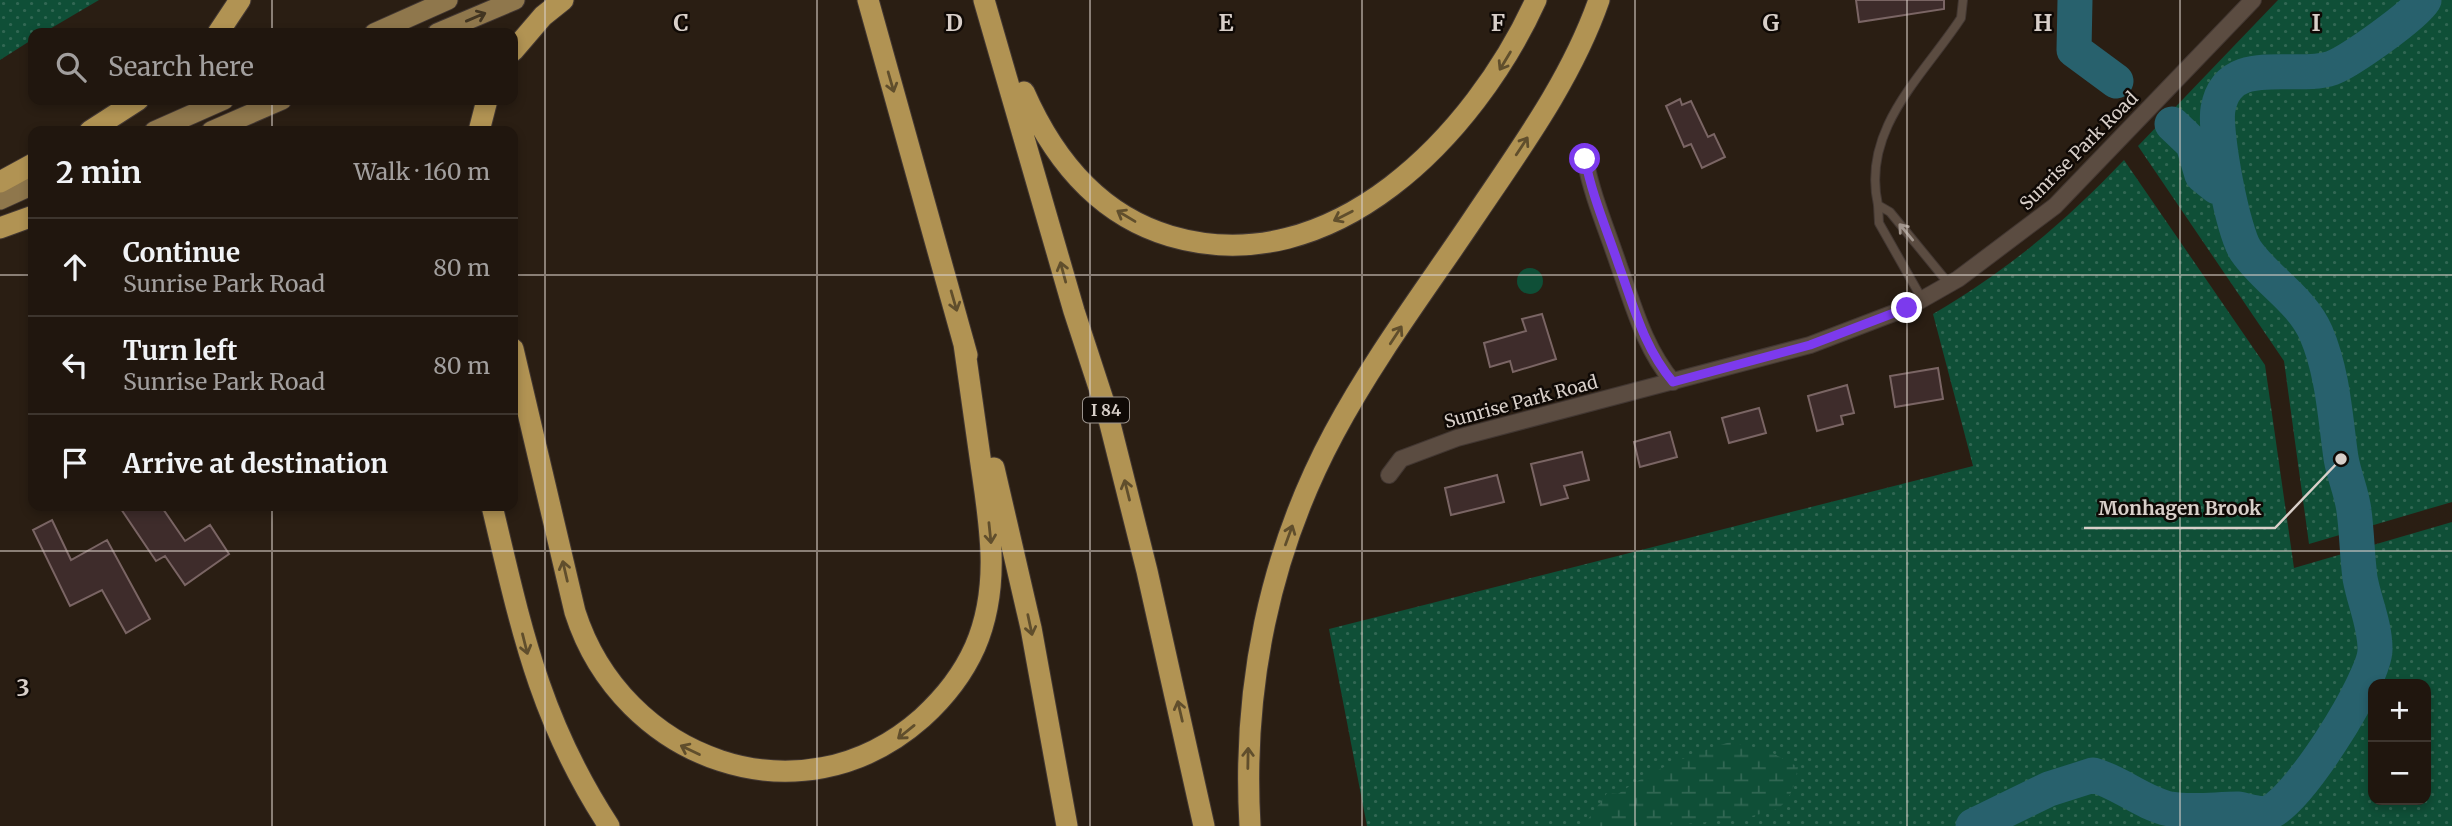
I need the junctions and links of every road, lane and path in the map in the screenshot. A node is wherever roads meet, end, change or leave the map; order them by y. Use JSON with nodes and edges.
{"nodes":[{"id":1,"x":240,"y":0,"type":"edge"},
{"id":2,"x":448,"y":0,"type":"edge"},
{"id":3,"x":515,"y":0,"type":"edge"},
{"id":4,"x":563,"y":0,"type":"edge"},
{"id":5,"x":868,"y":0,"type":"edge"},
{"id":6,"x":984,"y":0,"type":"edge"},
{"id":7,"x":1536,"y":0,"type":"edge"},
{"id":8,"x":1599,"y":0,"type":"edge"},
{"id":9,"x":1963,"y":0,"type":"edge"},
{"id":10,"x":2253,"y":0,"type":"edge"},
{"id":11,"x":221,"y":28,"type":"edge"},
{"id":12,"x":385,"y":28,"type":"edge"},
{"id":13,"x":450,"y":28,"type":"edge"},
{"id":14,"x":518,"y":45,"type":"edge"},
{"id":15,"x":130,"y":105,"type":"edge"},
{"id":16,"x":213,"y":105,"type":"edge"},
{"id":17,"x":271,"y":105,"type":"edge"},
{"id":18,"x":486,"y":105,"type":"edge"},
{"id":19,"x":98,"y":126,"type":"edge"},
{"id":20,"x":164,"y":126,"type":"edge"},
{"id":21,"x":222,"y":126,"type":"edge"},
{"id":22,"x":480,"y":126,"type":"edge"},
{"id":23,"x":1585,"y":159,"type":"dead end"},
{"id":24,"x":28,"y":167,"type":"edge"},
{"id":25,"x":0,"y":183,"type":"edge"},
{"id":26,"x":28,"y":187,"type":"edge"},
{"id":27,"x":0,"y":200,"type":"edge"},
{"id":28,"x":1878,"y":205,"type":"junction"},
{"id":29,"x":28,"y":216,"type":"edge"},
{"id":30,"x":0,"y":228,"type":"edge"},
{"id":31,"x":1949,"y":284,"type":"junction"},
{"id":32,"x":1922,"y":299,"type":"junction"},
{"id":33,"x":964,"y":344,"type":"junction"},
{"id":34,"x":518,"y":370,"type":"edge"},
{"id":35,"x":1673,"y":382,"type":"junction"},
{"id":36,"x":1389,"y":475,"type":"dead end"},
{"id":37,"x":493,"y":511,"type":"edge"},
{"id":38,"x":609,"y":826,"type":"edge"},
{"id":39,"x":1067,"y":826,"type":"edge"},
{"id":40,"x":1204,"y":826,"type":"edge"},
{"id":41,"x":1250,"y":826,"type":"edge"}],
"edges":[{"from":1,"to":11,"type":"highway"},
{"from":2,"to":12,"type":"main road"},
{"from":13,"to":3,"type":"main road","one_way":true},
{"from":4,"to":14,"type":"highway"},
{"from":5,"to":33,"type":"highway","one_way":true},
{"from":7,"to":6,"type":"highway","one_way":true},
{"from":40,"to":6,"type":"highway","number":"I 84","one_way":true},
{"from":41,"to":8,"type":"highway","one_way":true},
{"from":9,"to":28,"type":"lane"},
{"from":10,"to":31,"type":"street","name":"Sunrise Park Road"},
{"from":15,"to":19,"type":"highway"},
{"from":16,"to":20,"type":"main road"},
{"from":17,"to":21,"type":"main road"},
{"from":18,"to":22,"type":"highway"},
{"from":23,"to":35,"type":"street"},
{"from":24,"to":25,"type":"highway"},
{"from":26,"to":27,"type":"main road"},
{"from":31,"to":28,"type":"lane","one_way":true},
{"from":28,"to":32,"type":"lane"},
{"from":29,"to":30,"type":"highway"},
{"from":31,"to":32,"type":"street","name":"Sunrise Park Road"},
{"from":32,"to":35,"type":"street","name":"Sunrise Park Road"},
{"from":33,"to":34,"type":"highway","one_way":true},
{"from":33,"to":39,"type":"highway","one_way":true},
{"from":35,"to":36,"type":"street","name":"Sunrise Park Road"},
{"from":37,"to":38,"type":"highway","one_way":true}]}
